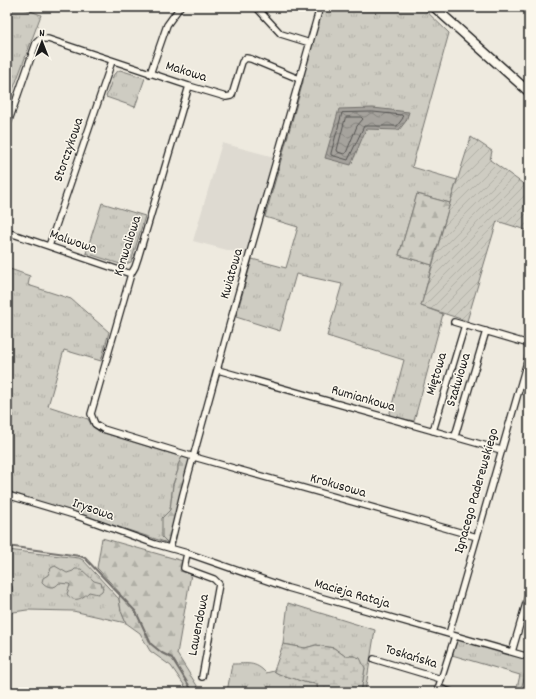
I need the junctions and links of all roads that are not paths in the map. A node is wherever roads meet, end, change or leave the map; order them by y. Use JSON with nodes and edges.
{"nodes":[{"id":1,"x":180,"y":7,"type":"edge"},
{"id":2,"x":256,"y":7,"type":"edge"},
{"id":3,"x":320,"y":7,"type":"edge"},
{"id":4,"x":434,"y":7,"type":"edge"},
{"id":5,"x":524,"y":7,"type":"edge"},
{"id":6,"x":529,"y":10,"type":"edge"},
{"id":7,"x":310,"y":44,"type":"junction"},
{"id":8,"x":112,"y":61,"type":"junction"},
{"id":9,"x":150,"y":74,"type":"junction"},
{"id":10,"x":299,"y":79,"type":"junction"},
{"id":11,"x":189,"y":86,"type":"junction"},
{"id":12,"x":529,"y":92,"type":"edge"},
{"id":13,"x":7,"y":126,"type":"edge"},
{"id":14,"x":7,"y":232,"type":"edge"},
{"id":15,"x":49,"y":246,"type":"junction"},
{"id":16,"x":131,"y":274,"type":"junction"},
{"id":17,"x":454,"y":322,"type":"dead end"},
{"id":18,"x":465,"y":325,"type":"junction"},
{"id":19,"x":486,"y":331,"type":"junction"},
{"id":20,"x":529,"y":344,"type":"edge"},
{"id":21,"x":529,"y":355,"type":"edge"},
{"id":22,"x":218,"y":370,"type":"junction"},
{"id":23,"x":91,"y":414,"type":"joint"},
{"id":24,"x":433,"y":431,"type":"junction"},
{"id":25,"x":455,"y":436,"type":"junction"},
{"id":26,"x":502,"y":450,"type":"junction"},
{"id":27,"x":194,"y":457,"type":"junction"},
{"id":28,"x":7,"y":495,"type":"edge"},
{"id":29,"x":477,"y":537,"type":"junction"},
{"id":30,"x":170,"y":548,"type":"junction"},
{"id":31,"x":187,"y":553,"type":"junction"},
{"id":32,"x":529,"y":593,"type":"edge"},
{"id":33,"x":452,"y":635,"type":"junction"},
{"id":34,"x":512,"y":652,"type":"junction"},
{"id":35,"x":529,"y":657,"type":"edge"},
{"id":36,"x":374,"y":659,"type":"dead end"},
{"id":37,"x":202,"y":677,"type":"dead end"},
{"id":38,"x":441,"y":679,"type":"junction"},
{"id":39,"x":438,"y":690,"type":"edge"},
{"id":40,"x":451,"y":692,"type":"edge"}],
"edges":[{"from":1,"to":9,"type":"street"},
{"from":2,"to":7,"type":"street"},
{"from":3,"to":7,"type":"street","name":"Kwiatowa"},
{"from":4,"to":12,"type":"street"},
{"from":5,"to":6,"type":"street"},
{"from":7,"to":10,"type":"street","name":"Kwiatowa"},
{"from":8,"to":9,"type":"street","name":"Makowa"},
{"from":8,"to":13,"type":"street","name":"Makowa"},
{"from":8,"to":15,"type":"street","name":"Storczykowa"},
{"from":9,"to":11,"type":"street","name":"Makowa"},
{"from":10,"to":11,"type":"street","name":"Makowa"},
{"from":10,"to":22,"type":"street","name":"Kwiatowa"},
{"from":11,"to":16,"type":"street","name":"Konwaliowa"},
{"from":14,"to":15,"type":"street","name":"Malwowa"},
{"from":15,"to":16,"type":"street","name":"Malwowa"},
{"from":16,"to":23,"type":"street","name":"Konwaliowa"},
{"from":17,"to":18,"type":"street"},
{"from":18,"to":19,"type":"street"},
{"from":18,"to":24,"type":"street","name":"Miętowa"},
{"from":19,"to":20,"type":"street"},
{"from":19,"to":25,"type":"street","name":"Szałwiowa"},
{"from":21,"to":26,"type":"street","name":"Ignacego Paderewskiego"},
{"from":22,"to":24,"type":"street","name":"Rumiankowa"},
{"from":22,"to":27,"type":"street","name":"Kwiatowa"},
{"from":23,"to":27,"type":"street","name":"Krokusowa"},
{"from":24,"to":25,"type":"street","name":"Rumiankowa"},
{"from":25,"to":26,"type":"street","name":"Rumiankowa"},
{"from":26,"to":29,"type":"street","name":"Ignacego Paderewskiego"},
{"from":27,"to":29,"type":"street","name":"Krokusowa"},
{"from":27,"to":30,"type":"street","name":"Kwiatowa"},
{"from":28,"to":30,"type":"street","name":"Irysowa"},
{"from":29,"to":33,"type":"street","name":"Ignacego Paderewskiego"},
{"from":30,"to":31,"type":"street","name":"Macieja Rataja"},
{"from":31,"to":33,"type":"street","name":"Macieja Rataja"},
{"from":31,"to":37,"type":"street","name":"Lawendowa"},
{"from":32,"to":34,"type":"street"},
{"from":33,"to":34,"type":"street","name":"Macieja Rataja"},
{"from":33,"to":38,"type":"street","name":"Toskańska"},
{"from":34,"to":35,"type":"street","name":"Macieja Rataja"},
{"from":36,"to":38,"type":"street","name":"Toskańska"},
{"from":38,"to":39,"type":"street","name":"Toskańska"},
{"from":39,"to":40,"type":"street","name":"Toskańska"}]}
